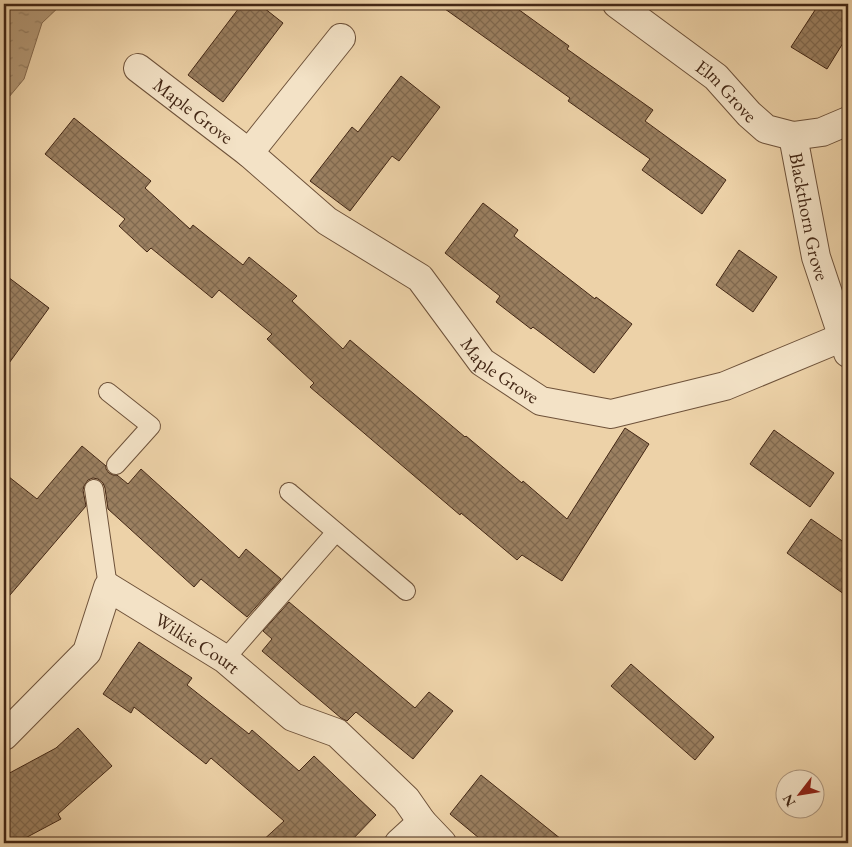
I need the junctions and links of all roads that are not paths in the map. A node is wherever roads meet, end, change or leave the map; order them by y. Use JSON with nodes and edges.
{"nodes":[{"id":1,"x":617,"y":4,"type":"edge"},
{"id":2,"x":341,"y":38,"type":"dead end"},
{"id":3,"x":138,"y":68,"type":"dead end"},
{"id":4,"x":848,"y":120,"type":"edge"},
{"id":5,"x":793,"y":136,"type":"junction"},
{"id":6,"x":249,"y":153,"type":"junction"},
{"id":7,"x":845,"y":345,"type":"edge"},
{"id":8,"x":108,"y":392,"type":"dead end"},
{"id":9,"x":116,"y":465,"type":"dead end"},
{"id":10,"x":94,"y":488,"type":"dead end"},
{"id":11,"x":288,"y":492,"type":"dead end"},
{"id":12,"x":336,"y":532,"type":"junction"},
{"id":13,"x":108,"y":587,"type":"junction"},
{"id":14,"x":406,"y":591,"type":"dead end"},
{"id":15,"x":225,"y":659,"type":"junction"},
{"id":16,"x":4,"y":736,"type":"edge"},
{"id":17,"x":422,"y":822,"type":"junction"},
{"id":18,"x":399,"y":843,"type":"edge"},
{"id":19,"x":442,"y":843,"type":"edge"}],
"edges":[{"from":1,"to":5,"type":"street","name":"Elm Grove"},
{"from":2,"to":6,"type":"street","name":"Maple Grove"},
{"from":3,"to":6,"type":"street","name":"Maple Grove"},
{"from":4,"to":5,"type":"street","name":"Elm Grove"},
{"from":5,"to":7,"type":"street","name":"Blackthorn Grove"},
{"from":6,"to":7,"type":"street","name":"Maple Grove"},
{"from":8,"to":9,"type":"lane"},
{"from":10,"to":13,"type":"lane"},
{"from":11,"to":12,"type":"lane"},
{"from":12,"to":14,"type":"lane"},
{"from":12,"to":15,"type":"lane"},
{"from":13,"to":15,"type":"street","name":"Wilkie Court"},
{"from":13,"to":16,"type":"street"},
{"from":15,"to":17,"type":"street","name":"Wilkie Court"},
{"from":17,"to":18,"type":"street"},
{"from":17,"to":19,"type":"street","name":"Wilkie Court"}]}
